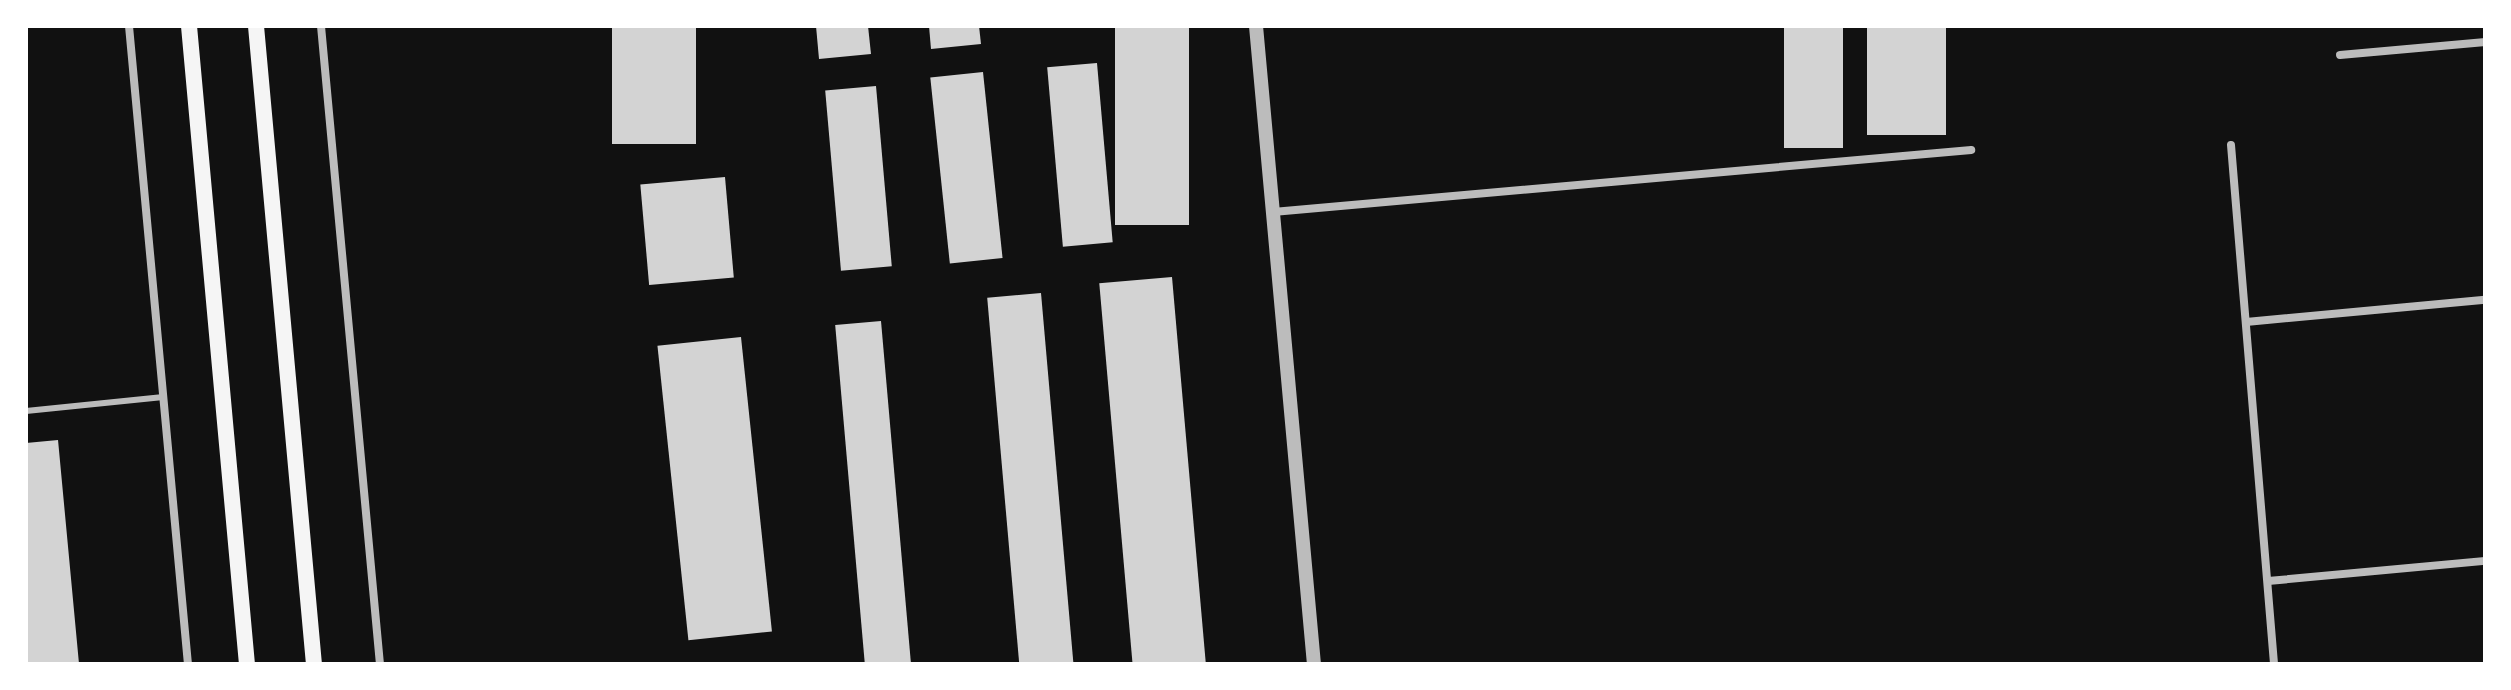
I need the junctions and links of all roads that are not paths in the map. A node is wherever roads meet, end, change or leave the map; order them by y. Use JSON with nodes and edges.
{"nodes":[{"id":1,"x":129,"y":26,"type":"edge"},
{"id":2,"x":189,"y":26,"type":"edge"},
{"id":3,"x":256,"y":26,"type":"edge"},
{"id":4,"x":321,"y":26,"type":"edge"},
{"id":5,"x":1256,"y":26,"type":"edge"},
{"id":6,"x":2485,"y":42,"type":"edge"},
{"id":7,"x":2340,"y":55,"type":"dead end"},
{"id":8,"x":2231,"y":145,"type":"dead end"},
{"id":9,"x":1971,"y":150,"type":"dead end"},
{"id":10,"x":1273,"y":212,"type":"junction"},
{"id":11,"x":2485,"y":300,"type":"edge"},
{"id":12,"x":2246,"y":322,"type":"junction"},
{"id":13,"x":163,"y":397,"type":"junction"},
{"id":14,"x":26,"y":411,"type":"edge"},
{"id":15,"x":2485,"y":561,"type":"edge"},
{"id":16,"x":2268,"y":581,"type":"junction"},
{"id":17,"x":188,"y":664,"type":"edge"},
{"id":18,"x":247,"y":664,"type":"edge"},
{"id":19,"x":314,"y":664,"type":"edge"},
{"id":20,"x":380,"y":664,"type":"edge"},
{"id":21,"x":1314,"y":664,"type":"edge"},
{"id":22,"x":2274,"y":664,"type":"edge"}],
"edges":[{"from":1,"to":13,"type":"street"},
{"from":2,"to":18,"type":"main road"},
{"from":3,"to":19,"type":"main road"},
{"from":4,"to":20,"type":"street"},
{"from":5,"to":10,"type":"street"},
{"from":6,"to":7,"type":"street"},
{"from":8,"to":12,"type":"street"},
{"from":9,"to":10,"type":"street"},
{"from":10,"to":21,"type":"street"},
{"from":11,"to":12,"type":"street"},
{"from":12,"to":16,"type":"street"},
{"from":13,"to":14,"type":"lane"},
{"from":13,"to":17,"type":"street"},
{"from":15,"to":16,"type":"street"},
{"from":16,"to":22,"type":"street"}]}
